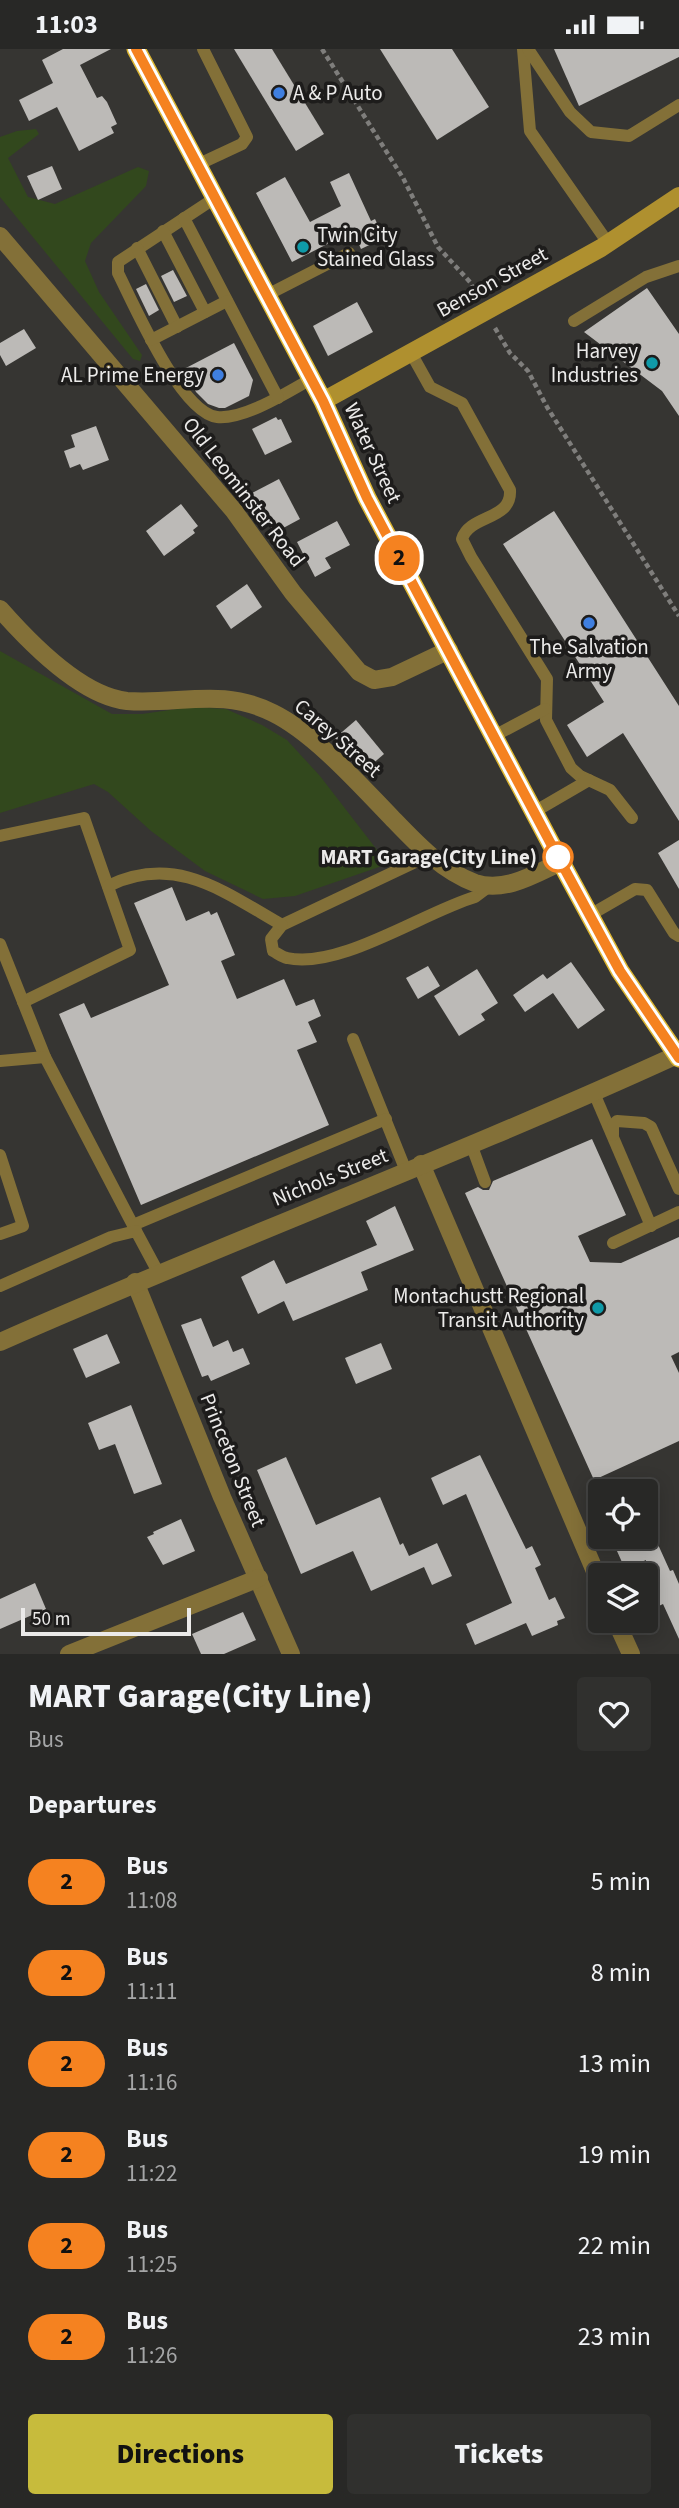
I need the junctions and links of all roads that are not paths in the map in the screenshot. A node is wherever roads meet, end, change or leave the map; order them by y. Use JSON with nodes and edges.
{"nodes":[{"id":1,"x":136,"y":49,"type":"edge"},
{"id":2,"x":202,"y":49,"type":"edge"},
{"id":3,"x":523,"y":49,"type":"edge"},
{"id":4,"x":528,"y":49,"type":"edge"},
{"id":5,"x":679,"y":105,"type":"edge"},
{"id":6,"x":197,"y":165,"type":"junction"},
{"id":7,"x":679,"y":196,"type":"edge"},
{"id":8,"x":215,"y":198,"type":"junction"},
{"id":9,"x":184,"y":218,"type":"junction"},
{"id":10,"x":163,"y":231,"type":"junction"},
{"id":11,"x":0,"y":236,"type":"edge"},
{"id":12,"x":608,"y":243,"type":"junction"},
{"id":13,"x":137,"y":248,"type":"junction"},
{"id":14,"x":349,"y":253,"type":"dead end"},
{"id":15,"x":679,"y":266,"type":"edge"},
{"id":16,"x":267,"y":295,"type":"junction"},
{"id":17,"x":227,"y":301,"type":"junction"},
{"id":18,"x":205,"y":312,"type":"junction"},
{"id":19,"x":574,"y":321,"type":"dead end"},
{"id":20,"x":177,"y":327,"type":"junction"},
{"id":21,"x":151,"y":340,"type":"junction"},
{"id":22,"x":411,"y":353,"type":"junction"},
{"id":23,"x":311,"y":379,"type":"junction"},
{"id":24,"x":278,"y":398,"type":"junction"},
{"id":25,"x":323,"y":401,"type":"junction"},
{"id":26,"x":0,"y":609,"type":"edge"},
{"id":27,"x":449,"y":650,"type":"junction"},
{"id":28,"x":545,"y":709,"type":"junction"},
{"id":29,"x":494,"y":736,"type":"junction"},
{"id":30,"x":589,"y":780,"type":"junction"},
{"id":31,"x":534,"y":812,"type":"junction"},
{"id":32,"x":632,"y":818,"type":"dead end"},
{"id":33,"x":0,"y":836,"type":"edge"},
{"id":34,"x":430,"y":855,"type":"junction"},
{"id":35,"x":561,"y":862,"type":"junction"},
{"id":36,"x":491,"y":885,"type":"junction"},
{"id":37,"x":108,"y":886,"type":"junction"},
{"id":38,"x":590,"y":915,"type":"junction"},
{"id":39,"x":282,"y":925,"type":"junction"},
{"id":40,"x":679,"y":936,"type":"edge"},
{"id":41,"x":0,"y":944,"type":"edge"},
{"id":42,"x":23,"y":1002,"type":"junction"},
{"id":43,"x":353,"y":1039,"type":"dead end"},
{"id":44,"x":678,"y":1056,"type":"edge"},
{"id":45,"x":45,"y":1057,"type":"junction"},
{"id":46,"x":0,"y":1061,"type":"edge"},
{"id":47,"x":594,"y":1093,"type":"junction"},
{"id":48,"x":386,"y":1119,"type":"junction"},
{"id":49,"x":612,"y":1136,"type":"junction"},
{"id":50,"x":471,"y":1144,"type":"junction"},
{"id":51,"x":0,"y":1155,"type":"edge"},
{"id":52,"x":414,"y":1167,"type":"junction"},
{"id":53,"x":485,"y":1182,"type":"dead end"},
{"id":54,"x":679,"y":1189,"type":"edge"},
{"id":55,"x":679,"y":1212,"type":"edge"},
{"id":56,"x":651,"y":1226,"type":"junction"},
{"id":57,"x":134,"y":1228,"type":"junction"},
{"id":58,"x":0,"y":1234,"type":"edge"},
{"id":59,"x":613,"y":1243,"type":"dead end"},
{"id":60,"x":158,"y":1272,"type":"junction"},
{"id":61,"x":135,"y":1282,"type":"junction"},
{"id":62,"x":0,"y":1286,"type":"edge"},
{"id":63,"x":0,"y":1342,"type":"edge"},
{"id":64,"x":591,"y":1563,"type":"edge"},
{"id":65,"x":259,"y":1578,"type":"junction"},
{"id":66,"x":621,"y":1633,"type":"edge"},
{"id":67,"x":69,"y":1654,"type":"edge"},
{"id":68,"x":291,"y":1654,"type":"edge"},
{"id":69,"x":631,"y":1654,"type":"edge"}],
"edges":[{"from":1,"to":6,"type":"highway","name":"Water Street"},
{"from":2,"to":6,"type":"lane"},
{"from":3,"to":12,"type":"lane"},
{"from":4,"to":5,"type":"lane"},
{"from":6,"to":8,"type":"highway","name":"Water Street"},
{"from":7,"to":12,"type":"main road","name":"Benson Street"},
{"from":8,"to":9,"type":"lane"},
{"from":8,"to":16,"type":"highway","name":"Water Street"},
{"from":9,"to":10,"type":"lane"},
{"from":9,"to":17,"type":"lane"},
{"from":10,"to":13,"type":"lane"},
{"from":10,"to":18,"type":"lane"},
{"from":11,"to":27,"type":"street","name":"Old Leominster Road"},
{"from":12,"to":22,"type":"main road","name":"Benson Street"},
{"from":13,"to":20,"type":"lane"},
{"from":13,"to":21,"type":"lane"},
{"from":14,"to":16,"type":"lane"},
{"from":15,"to":19,"type":"lane"},
{"from":16,"to":23,"type":"highway","name":"Water Street"},
{"from":17,"to":18,"type":"lane"},
{"from":17,"to":24,"type":"lane"},
{"from":18,"to":20,"type":"lane"},
{"from":20,"to":21,"type":"lane"},
{"from":21,"to":24,"type":"lane"},
{"from":22,"to":25,"type":"main road","name":"Benson Street"},
{"from":22,"to":28,"type":"lane"},
{"from":23,"to":24,"type":"lane"},
{"from":23,"to":25,"type":"highway","name":"Water Street"},
{"from":25,"to":27,"type":"highway","name":"Water Street"},
{"from":26,"to":34,"type":"street","name":"Carey Street"},
{"from":27,"to":29,"type":"highway","name":"Water Street"},
{"from":28,"to":29,"type":"lane"},
{"from":28,"to":30,"type":"lane"},
{"from":29,"to":31,"type":"highway","name":"Water Street"},
{"from":30,"to":31,"type":"lane"},
{"from":30,"to":32,"type":"lane"},
{"from":31,"to":35,"type":"highway","name":"Water Street"},
{"from":33,"to":37,"type":"lane"},
{"from":34,"to":36,"type":"street","name":"Carey Street"},
{"from":34,"to":39,"type":"lane"},
{"from":35,"to":36,"type":"street","name":"Carey Street"},
{"from":35,"to":38,"type":"highway","name":"Water Street"},
{"from":36,"to":39,"type":"lane"},
{"from":37,"to":39,"type":"lane"},
{"from":37,"to":42,"type":"lane"},
{"from":38,"to":40,"type":"lane"},
{"from":38,"to":44,"type":"highway","name":"Water Street"},
{"from":41,"to":42,"type":"lane"},
{"from":42,"to":45,"type":"lane"},
{"from":43,"to":48,"type":"lane"},
{"from":44,"to":47,"type":"street","name":"Nichols Street"},
{"from":45,"to":46,"type":"lane"},
{"from":45,"to":57,"type":"lane"},
{"from":47,"to":49,"type":"lane"},
{"from":47,"to":50,"type":"street","name":"Nichols Street"},
{"from":48,"to":52,"type":"lane"},
{"from":48,"to":57,"type":"lane"},
{"from":49,"to":54,"type":"lane"},
{"from":49,"to":56,"type":"lane"},
{"from":50,"to":52,"type":"street","name":"Nichols Street"},
{"from":50,"to":53,"type":"lane"},
{"from":51,"to":58,"type":"lane"},
{"from":52,"to":60,"type":"street","name":"Nichols Street"},
{"from":52,"to":64,"type":"street"},
{"from":55,"to":56,"type":"lane"},
{"from":56,"to":59,"type":"lane"},
{"from":57,"to":60,"type":"lane"},
{"from":57,"to":62,"type":"lane"},
{"from":60,"to":61,"type":"street","name":"Nichols Street"},
{"from":61,"to":63,"type":"street","name":"Nichols Street"},
{"from":61,"to":65,"type":"street","name":"Princeton Street"},
{"from":65,"to":67,"type":"street"},
{"from":65,"to":68,"type":"street","name":"Princeton Street"},
{"from":66,"to":69,"type":"street"}]}
